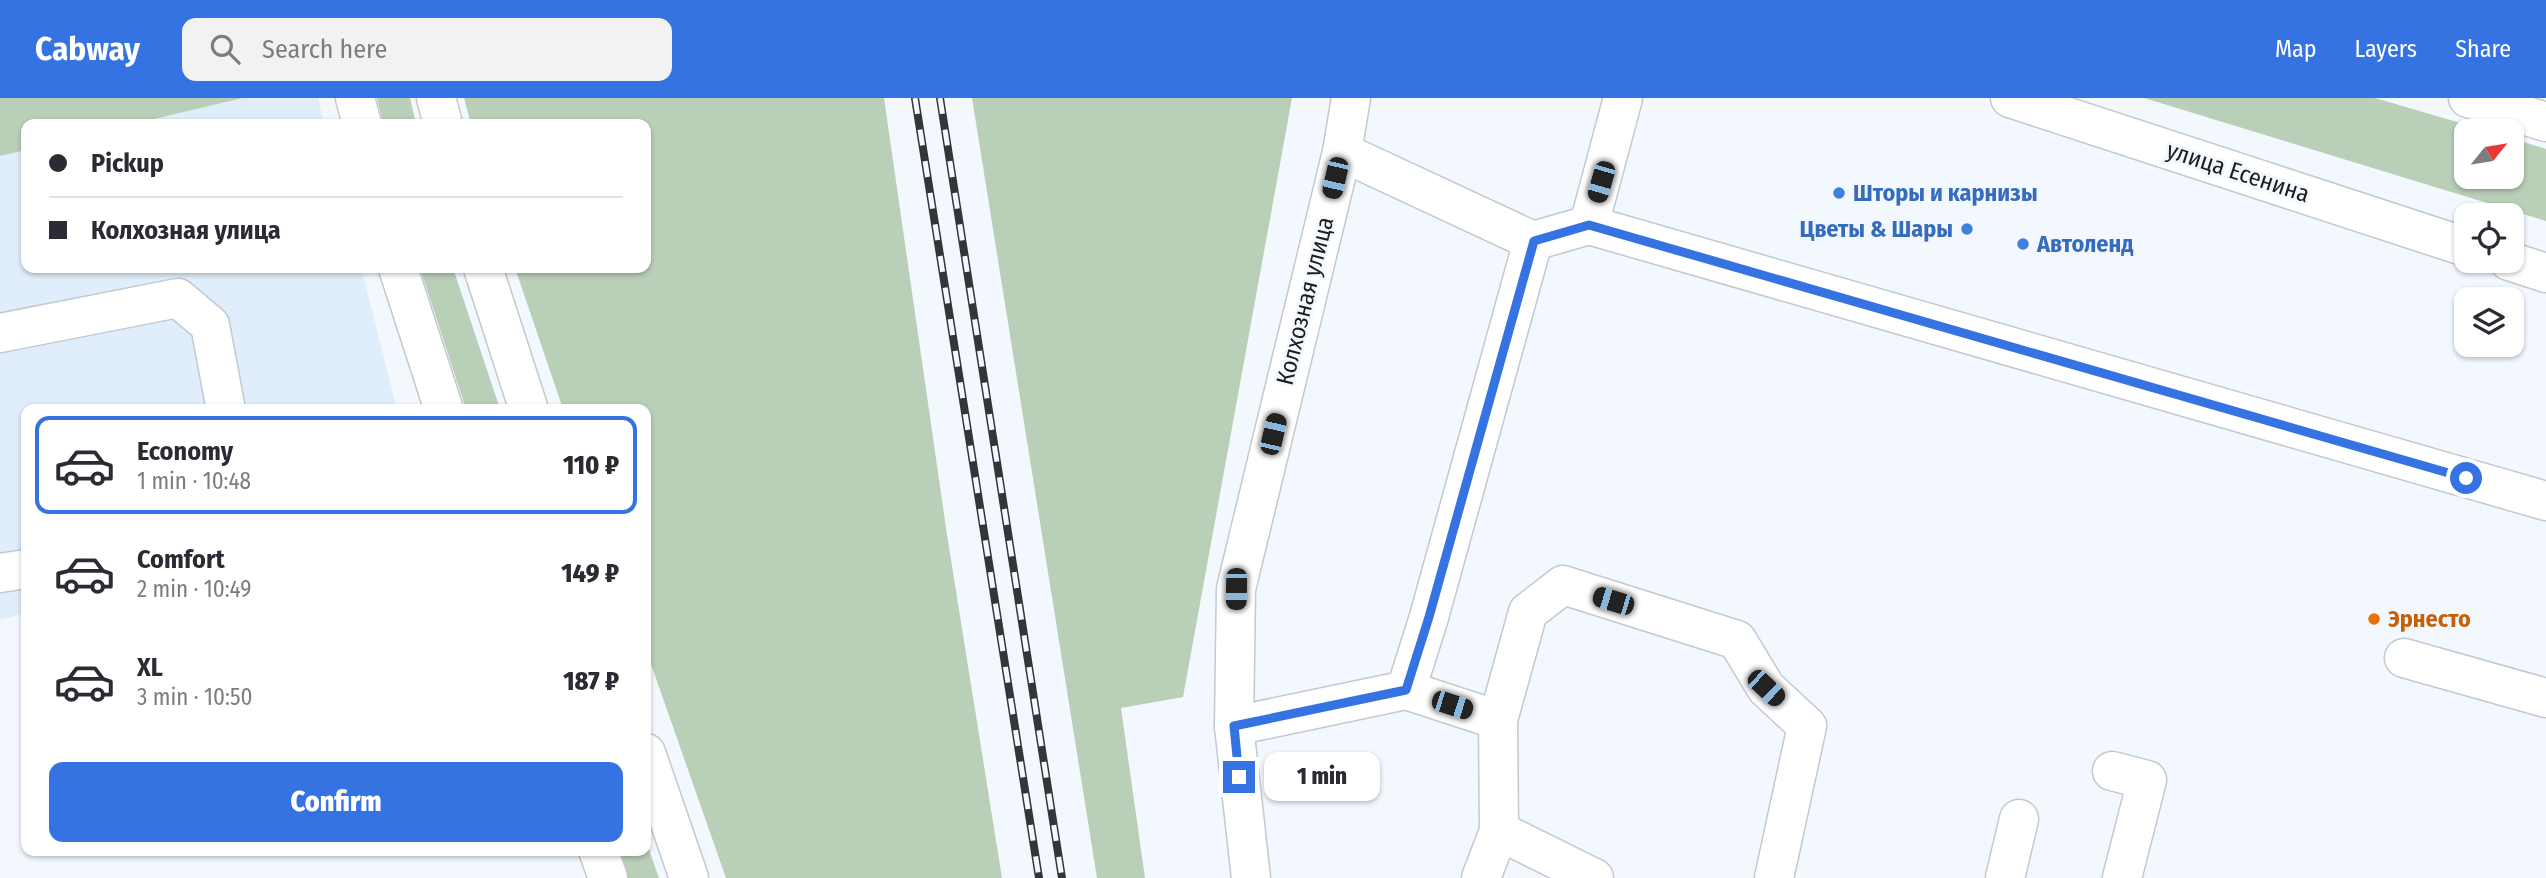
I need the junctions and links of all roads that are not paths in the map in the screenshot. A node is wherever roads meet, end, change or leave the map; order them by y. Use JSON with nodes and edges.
{"nodes":[{"id":1,"x":355,"y":98,"type":"edge"},
{"id":2,"x":436,"y":98,"type":"edge"},
{"id":3,"x":1351,"y":98,"type":"edge"},
{"id":4,"x":1623,"y":98,"type":"edge"},
{"id":5,"x":2010,"y":98,"type":"edge"},
{"id":6,"x":2468,"y":98,"type":"edge"},
{"id":7,"x":361,"y":119,"type":"edge"},
{"id":8,"x":442,"y":119,"type":"edge"},
{"id":9,"x":2546,"y":122,"type":"edge"},
{"id":10,"x":1342,"y":152,"type":"junction"},
{"id":11,"x":1589,"y":225,"type":"junction"},
{"id":12,"x":1534,"y":241,"type":"junction"},
{"id":13,"x":2454,"y":243,"type":"edge"},
{"id":14,"x":2524,"y":266,"type":"edge"},
{"id":15,"x":400,"y":273,"type":"edge"},
{"id":16,"x":485,"y":273,"type":"edge"},
{"id":17,"x":2546,"y":273,"type":"edge"},
{"id":18,"x":0,"y":333,"type":"edge"},
{"id":19,"x":225,"y":404,"type":"edge"},
{"id":20,"x":442,"y":404,"type":"edge"},
{"id":21,"x":527,"y":404,"type":"edge"},
{"id":22,"x":2546,"y":501,"type":"edge"},
{"id":23,"x":21,"y":570,"type":"edge"},
{"id":24,"x":0,"y":573,"type":"edge"},
{"id":25,"x":2404,"y":658,"type":"dead end"},
{"id":26,"x":1406,"y":690,"type":"junction"},
{"id":27,"x":2546,"y":698,"type":"edge"},
{"id":28,"x":1498,"y":720,"type":"junction"},
{"id":29,"x":1234,"y":726,"type":"junction"},
{"id":30,"x":651,"y":768,"type":"edge"},
{"id":31,"x":2112,"y":771,"type":"dead end"},
{"id":32,"x":2019,"y":819,"type":"dead end"},
{"id":33,"x":1499,"y":831,"type":"junction"},
{"id":34,"x":600,"y":856,"type":"edge"},
{"id":35,"x":608,"y":878,"type":"edge"},
{"id":36,"x":689,"y":878,"type":"edge"},
{"id":37,"x":1251,"y":878,"type":"edge"},
{"id":38,"x":1482,"y":878,"type":"edge"},
{"id":39,"x":1594,"y":878,"type":"edge"},
{"id":40,"x":1774,"y":878,"type":"edge"},
{"id":41,"x":2005,"y":878,"type":"edge"},
{"id":42,"x":2122,"y":878,"type":"edge"}],
"edges":[{"from":1,"to":7,"type":"main road"},
{"from":2,"to":8,"type":"main road"},
{"from":3,"to":10,"type":"main road","name":"Колхозная улица"},
{"from":4,"to":11,"type":"main road"},
{"from":5,"to":13,"type":"main road","name":"улица Есенина"},
{"from":6,"to":9,"type":"main road"},
{"from":10,"to":12,"type":"main road"},
{"from":10,"to":29,"type":"main road","name":"Колхозная улица"},
{"from":11,"to":12,"type":"main road"},
{"from":11,"to":22,"type":"main road"},
{"from":12,"to":26,"type":"main road"},
{"from":14,"to":17,"type":"main road"},
{"from":15,"to":20,"type":"main road"},
{"from":16,"to":21,"type":"main road"},
{"from":18,"to":19,"type":"main road"},
{"from":23,"to":24,"type":"main road"},
{"from":25,"to":27,"type":"main road"},
{"from":26,"to":28,"type":"main road"},
{"from":26,"to":29,"type":"main road"},
{"from":28,"to":33,"type":"main road"},
{"from":28,"to":40,"type":"main road"},
{"from":29,"to":37,"type":"main road","name":"Колхозная улица"},
{"from":30,"to":36,"type":"main road"},
{"from":31,"to":42,"type":"main road"},
{"from":32,"to":41,"type":"main road"},
{"from":33,"to":38,"type":"main road"},
{"from":33,"to":39,"type":"main road"},
{"from":34,"to":35,"type":"main road"}]}
